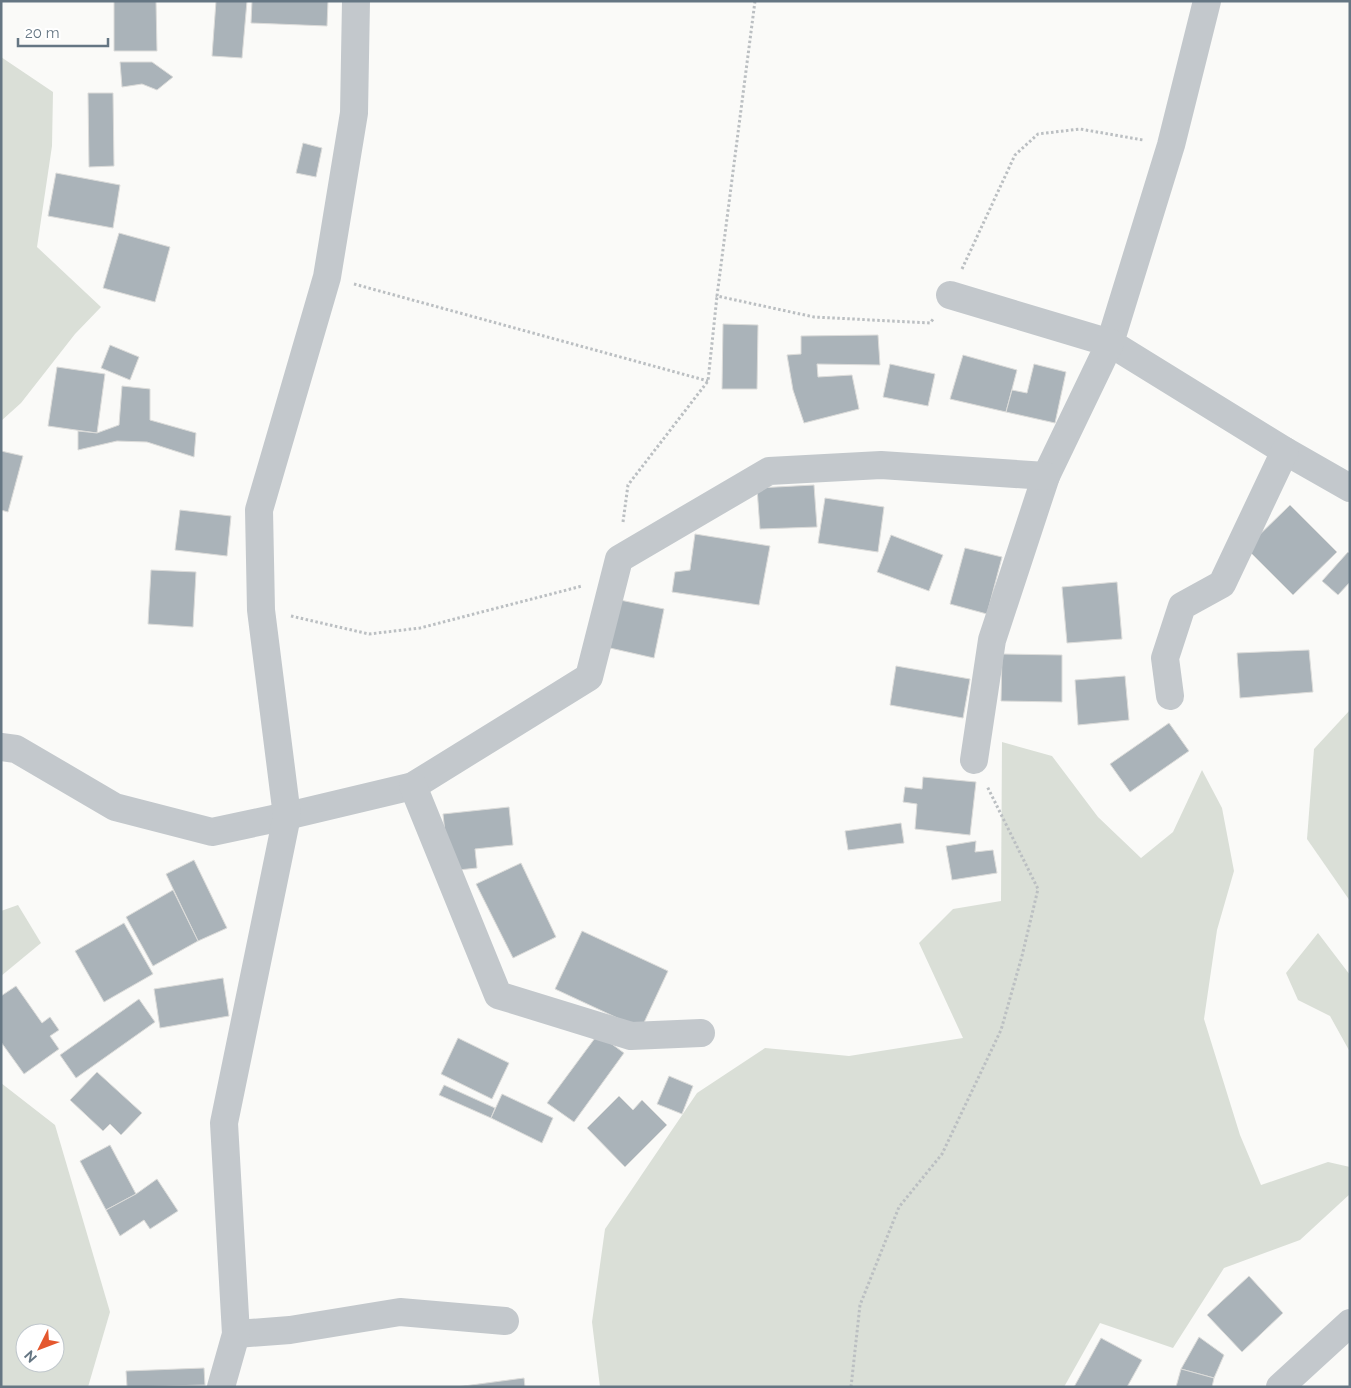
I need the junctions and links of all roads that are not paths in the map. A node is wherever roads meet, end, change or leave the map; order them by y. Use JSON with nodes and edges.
{"nodes":[{"id":1,"x":356,"y":1,"type":"edge"},
{"id":2,"x":1207,"y":1,"type":"edge"},
{"id":3,"x":950,"y":295,"type":"road end"},
{"id":4,"x":1110,"y":344,"type":"junction"},
{"id":5,"x":1285,"y":451,"type":"junction"},
{"id":6,"x":1046,"y":476,"type":"junction"},
{"id":7,"x":1350,"y":488,"type":"edge"},
{"id":8,"x":1170,"y":696,"type":"dead end"},
{"id":9,"x":1,"y":747,"type":"edge"},
{"id":10,"x":974,"y":760,"type":"road end"},
{"id":11,"x":413,"y":786,"type":"junction"},
{"id":12,"x":287,"y":816,"type":"junction"},
{"id":13,"x":701,"y":1033,"type":"dead end"},
{"id":14,"x":505,"y":1321,"type":"dead end"},
{"id":15,"x":1350,"y":1323,"type":"edge"},
{"id":16,"x":236,"y":1334,"type":"junction"},
{"id":17,"x":221,"y":1387,"type":"edge"},
{"id":18,"x":1280,"y":1387,"type":"edge"}],
"edges":[{"from":1,"to":12,"type":"street"},
{"from":2,"to":4,"type":"street"},
{"from":3,"to":4,"type":"street"},
{"from":4,"to":5,"type":"street"},
{"from":4,"to":6,"type":"street"},
{"from":5,"to":7,"type":"street"},
{"from":5,"to":8,"type":"street"},
{"from":6,"to":10,"type":"street"},
{"from":6,"to":11,"type":"street"},
{"from":9,"to":12,"type":"street"},
{"from":11,"to":12,"type":"street"},
{"from":11,"to":13,"type":"street"},
{"from":12,"to":16,"type":"street"},
{"from":14,"to":16,"type":"street"},
{"from":15,"to":18,"type":"street"},
{"from":16,"to":17,"type":"street"}]}
